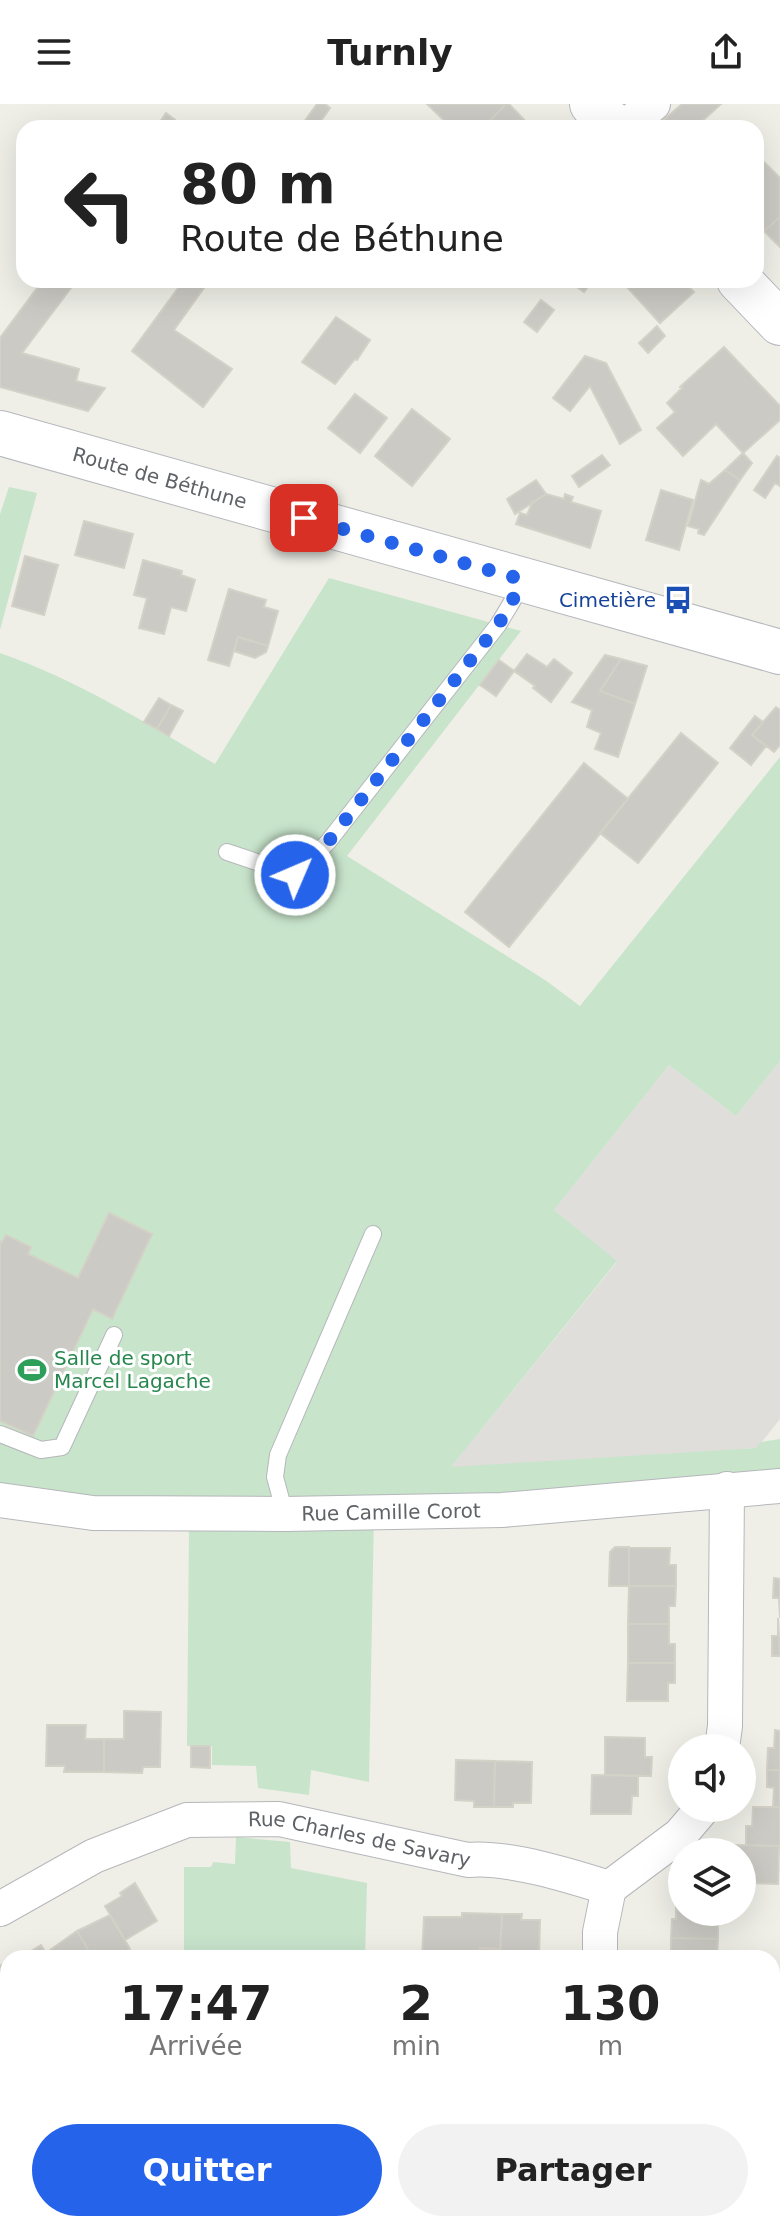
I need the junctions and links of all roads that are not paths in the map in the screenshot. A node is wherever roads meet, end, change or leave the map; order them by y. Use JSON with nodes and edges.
{"nodes":[{"id":1,"x":559,"y":104,"type":"edge"},
{"id":2,"x":592,"y":104,"type":"edge"},
{"id":3,"x":653,"y":104,"type":"edge"},
{"id":4,"x":574,"y":120,"type":"edge"},
{"id":5,"x":607,"y":120,"type":"edge"},
{"id":6,"x":634,"y":120,"type":"edge"},
{"id":7,"x":747,"y":288,"type":"edge"},
{"id":8,"x":780,"y":323,"type":"edge"},
{"id":9,"x":0,"y":433,"type":"edge"},
{"id":10,"x":517,"y":578,"type":"junction"},
{"id":11,"x":780,"y":652,"type":"edge"},
{"id":12,"x":227,"y":852,"type":"dead end"},
{"id":13,"x":373,"y":1234,"type":"dead end"},
{"id":14,"x":114,"y":1335,"type":"dead end"},
{"id":15,"x":0,"y":1434,"type":"edge"},
{"id":16,"x":780,"y":1486,"type":"edge"},
{"id":17,"x":727,"y":1489,"type":"junction"},
{"id":18,"x":0,"y":1500,"type":"edge"},
{"id":19,"x":285,"y":1514,"type":"junction"},
{"id":20,"x":724,"y":1734,"type":"edge"},
{"id":21,"x":691,"y":1822,"type":"edge"},
{"id":22,"x":609,"y":1888,"type":"junction"},
{"id":23,"x":0,"y":1909,"type":"edge"},
{"id":24,"x":600,"y":1950,"type":"edge"}],
"edges":[{"from":1,"to":4,"type":"main road"},
{"from":2,"to":5,"type":"main road"},
{"from":3,"to":6,"type":"street"},
{"from":7,"to":8,"type":"main road"},
{"from":9,"to":10,"type":"main road","name":"Route de Béthune"},
{"from":10,"to":11,"type":"main road","name":"Route de Béthune"},
{"from":10,"to":12,"type":"lane"},
{"from":13,"to":19,"type":"lane"},
{"from":14,"to":15,"type":"lane"},
{"from":16,"to":17,"type":"street","name":"Rue Camille Corot"},
{"from":17,"to":19,"type":"street","name":"Rue Camille Corot"},
{"from":17,"to":20,"type":"street"},
{"from":18,"to":19,"type":"street","name":"Rue Camille Corot"},
{"from":21,"to":22,"type":"street"},
{"from":22,"to":23,"type":"street","name":"Rue Charles de Savary"},
{"from":22,"to":24,"type":"street"}]}
